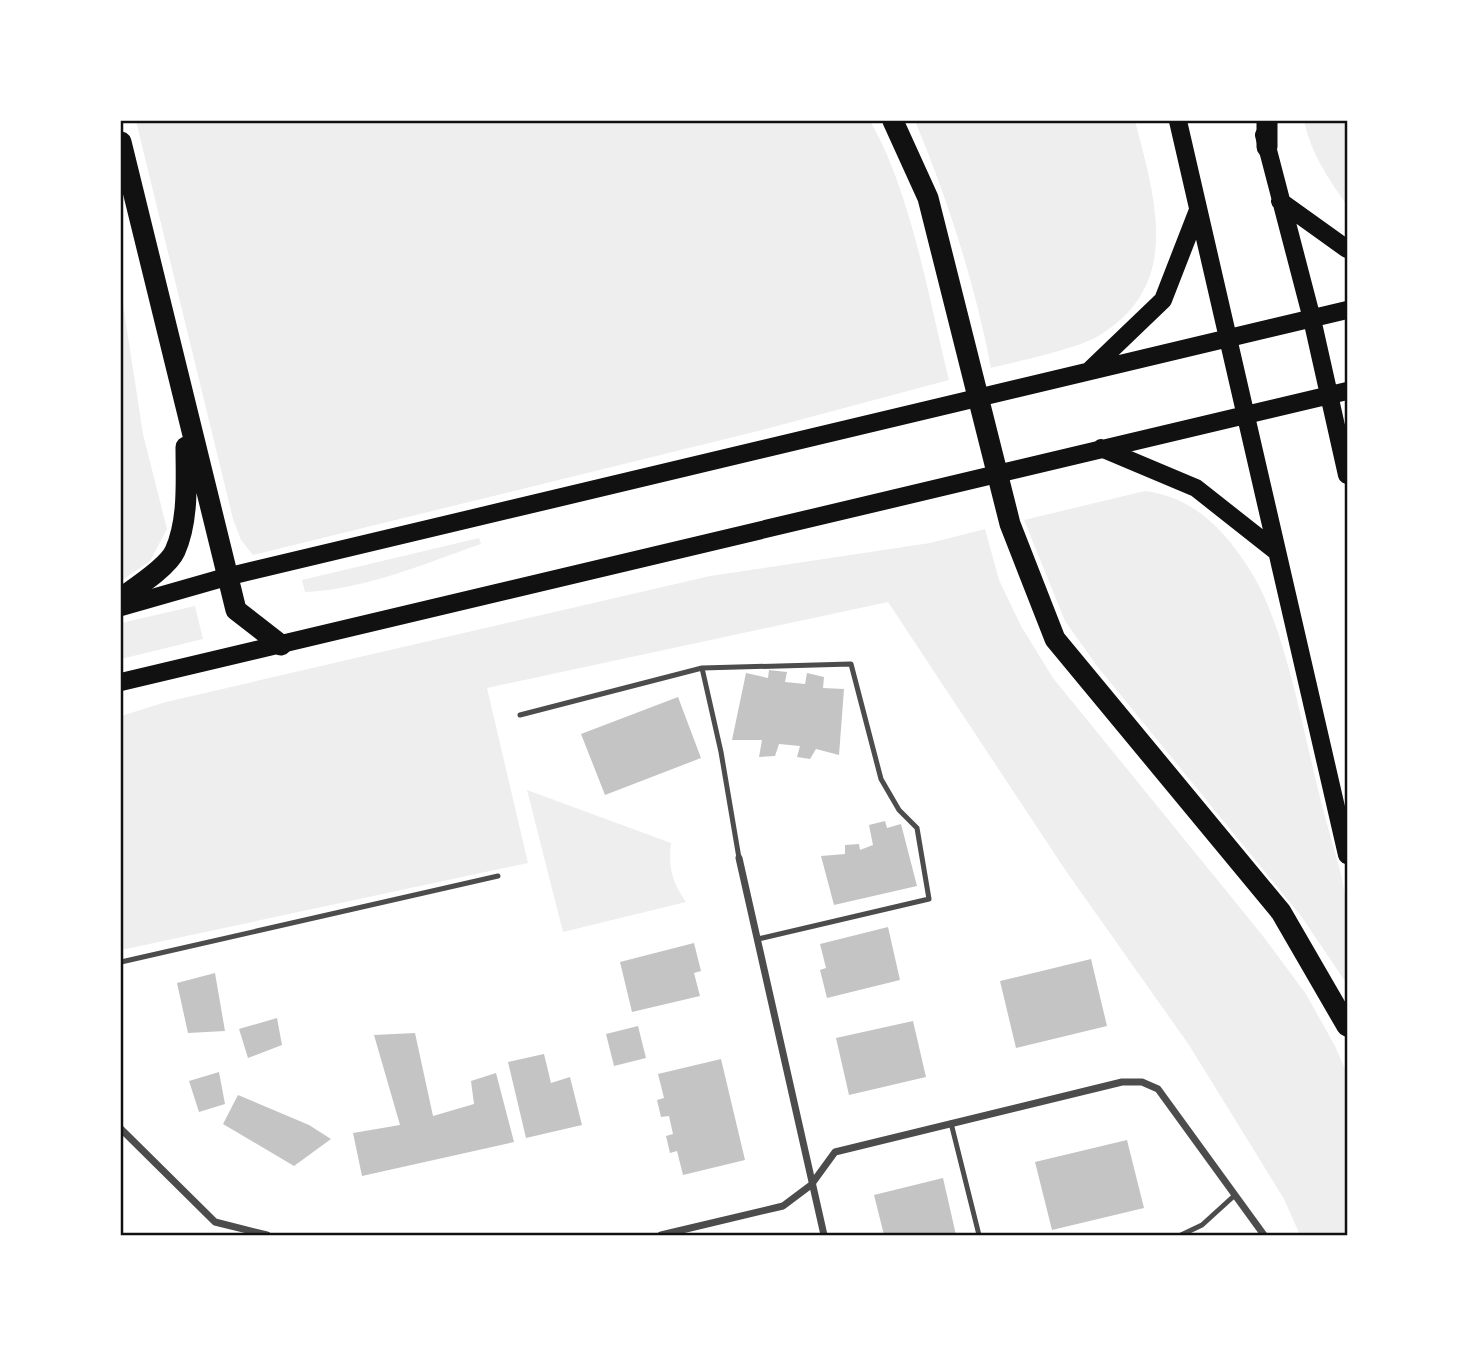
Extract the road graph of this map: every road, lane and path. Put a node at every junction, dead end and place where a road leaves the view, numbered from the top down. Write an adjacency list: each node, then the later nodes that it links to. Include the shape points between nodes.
1 (893, 121): 33 (highway, via 928,198 1010,524 1055,639 1281,912)
2 (1178, 121): 8 (main road)
3 (1260, 121): 6 (main road)
4 (1268, 121): 6 (highway)
5 (121, 142): 17 (highway)
6 (1267, 147): 7 (main road)
7 (1280, 201): 9 (main road); 11 (main road)
8 (1198, 210): 12 (main road); 13 (main road, via 1163,300)
9 (1347, 249)
10 (1347, 310): 11 (main road)
11 (1312, 319): 12 (main road); 15 (main road)
12 (1228, 338): 13 (main road); 16 (main road)
13 (1089, 372): 21 (main road)
14 (1347, 391): 15 (main road)
15 (1329, 396): 16 (main road); 19 (main road)
16 (1245, 413): 18 (main road); 20 (main road)
17 (186, 414): 21 (highway); 22 (highway, via 186,497 175,553)
18 (1101, 448): 20 (main road, via 1196,488); 24 (main road)
19 (1347, 475)
20 (1277, 552): 28 (main road)
21 (226, 578): 23 (main road); 24 (highway, via 236,610)
22 (121, 598)
23 (121, 607)
24 (281, 645): 26 (main road)
25 (702, 668): 27 (lane); 29 (lane); 31 (lane, via 851,664 881,779 899,810 917,828 929,900)
26 (121, 682)
27 (520, 715)
28 (1347, 855)
29 (738, 858): 31 (street)
30 (498, 876): 32 (lane)
31 (758, 939): 36 (street)
32 (121, 962)
33 (1347, 1026)
34 (951, 1122): 36 (street, via 835,1152); 37 (street, via 1142,1082 1158,1088); 41 (lane)
35 (121, 1129): 38 (street, via 215,1222)
36 (811, 1185): 39 (street, via 783,1206); 40 (street)
37 (1235, 1195): 42 (lane, via 1202,1225); 43 (street)
38 (267, 1235)
39 (661, 1235)
40 (824, 1235)
41 (979, 1235)
42 (1181, 1235)
43 (1264, 1235)

